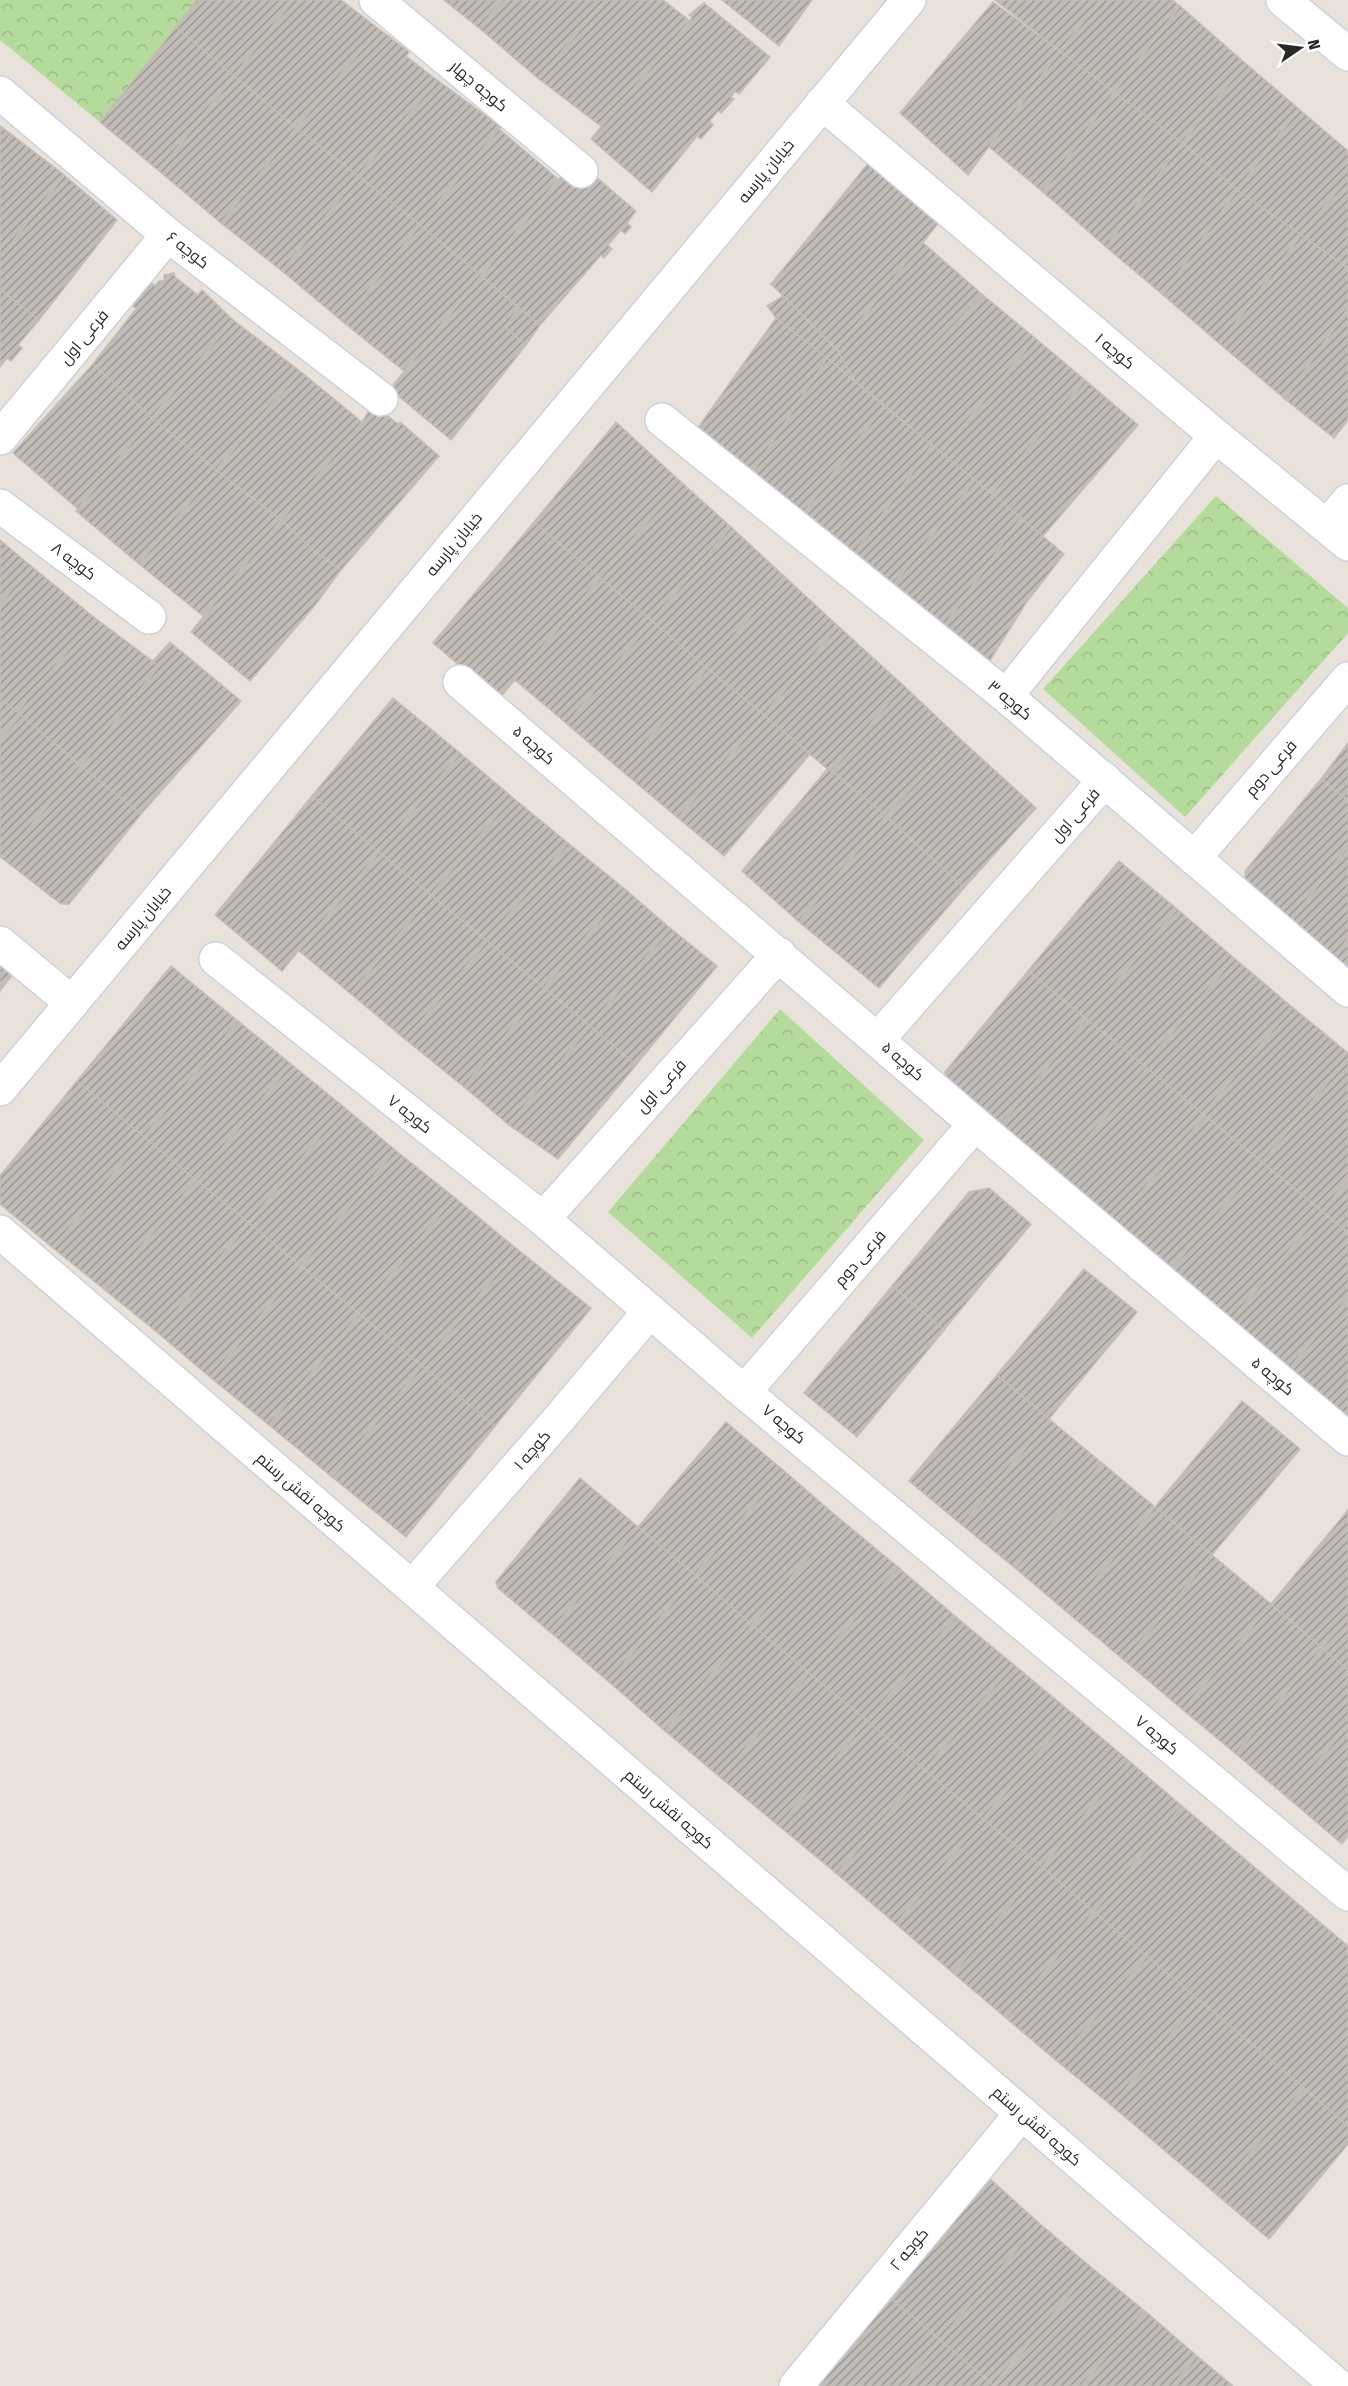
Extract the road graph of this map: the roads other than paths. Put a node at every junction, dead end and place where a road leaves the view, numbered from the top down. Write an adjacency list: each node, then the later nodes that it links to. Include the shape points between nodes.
1 (376, 0): 7 (street, کوچه چهار)
2 (909, 0): 6 (street, خیابان پارسه)
3 (1283, 0): 4 (street)
4 (1348, 54)
5 (0, 93): 8 (street, کوچه ۶)
6 (822, 103): 11 (street, کوچه ۱); 26 (street, خیابان پارسه)
7 (581, 171)
8 (168, 235): 9 (street, کوچه ۶); 12 (street, فرعی اول)
9 (381, 399)
10 (662, 420): 19 (street, کوچه ۳)
11 (1216, 436): 15 (street, کوچه ۱); 19 (street)
12 (0, 438)
13 (1348, 501): 15 (street)
14 (0, 506): 16 (street, کوچه ۸)
15 (1338, 535)
16 (149, 617)
17 (1348, 679): 21 (street, فرعی دوم)
18 (460, 682): 23 (street, کوچه ۵)
19 (1006, 696): 20 (street, کوچه ۳)
20 (1105, 780): 21 (street, کوچه ۳); 27 (street, فرعی اول)
21 (1194, 858): 25 (street, کوچه ۳)
22 (0, 943): 26 (street)
23 (779, 954): 27 (street, کوچه ۵); 30 (street, فرعی اول)
24 (216, 959): 30 (street, کوچه ۷)
25 (1348, 990)
26 (72, 1004): 28 (street, خیابان پارسه)
27 (878, 1039): 29 (street, کوچه ۵)
28 (0, 1089)
29 (975, 1124): 33 (street, فرعی دوم); 34 (street, کوچه ۵)
30 (543, 1219): 32 (street, کوچه ۷)
31 (0, 1232): 35 (street, کوچه نقش رستم)
32 (650, 1311): 33 (street, کوچه ۷); 35 (street, کوچه ۱)
33 (744, 1392): 36 (street, کوچه ۷)
34 (1348, 1438)
35 (412, 1587): 37 (street, کوچه نقش رستم)
36 (1348, 1894)
37 (1022, 2113): 38 (street, کوچه ۲); 39 (street, کوچه نقش رستم)
38 (796, 2386)
39 (1338, 2386)

